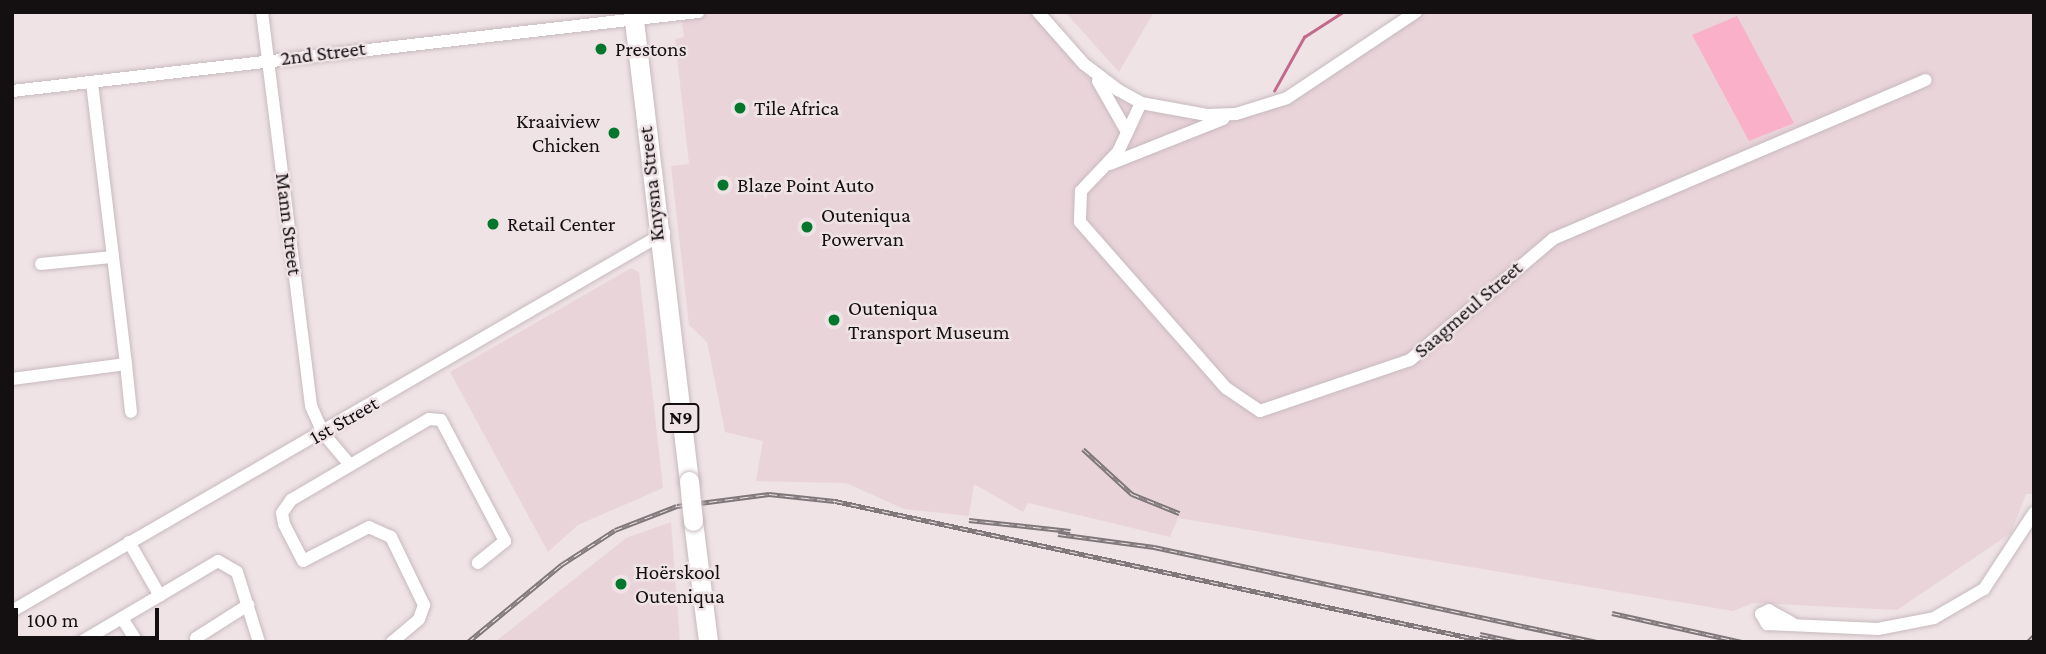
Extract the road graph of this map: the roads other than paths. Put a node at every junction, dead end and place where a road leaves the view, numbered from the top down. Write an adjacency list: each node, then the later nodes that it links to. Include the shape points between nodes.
1 (262, 12): 6 (street, Mann Street)
2 (698, 12): 5 (street, 2nd Street)
3 (1038, 12): 7 (street)
4 (1416, 12): 12 (street, via 1287,98)
5 (639, 16): 6 (street, 2nd Street); 15 (highway, Knysna Street / N9)
6 (267, 60): 9 (street, 2nd Street); 21 (street, Mann Street, via 311,406)
7 (1084, 64): 11 (street); 13 (street, via 1116,104)
8 (1925, 80): 14 (street, Saagmeul Street, via 1553,239 1410,360 1260,411 1238,401 1139,284 1086,232 1078,198)
9 (92, 82): 10 (street, 2nd Street); 16 (street)
10 (12, 91)
11 (1141, 103): 12 (street, via 1186,114); 13 (street, Saagmeul Street)
12 (1236, 114): 14 (street)
13 (1127, 132): 14 (street, Saagmeul Street)
14 (1106, 166)
15 (662, 233): 21 (street, 1st Street); 36 (highway, Knysna Street / N9, bridge)
16 (113, 257): 17 (street); 18 (street)
17 (41, 264)
18 (126, 364): 19 (street); 20 (street)
19 (12, 379)
20 (131, 412)
21 (323, 433): 22 (street, Mann Street); 24 (street, 1st Street)
22 (350, 465): 25 (street, via 429,419 446,424 505,541); 35 (street, via 291,500 282,513 284,524 303,561 369,527 386,531 424,605 419,618)
23 (2034, 513): 30 (street, via 1984,589 1934,618 1892,629)
24 (130, 542): 26 (street); 28 (street, 1st Street)
25 (478, 563)
26 (160, 596): 27 (street, via 223,561 237,572); 29 (street)
27 (248, 605): 31 (street); 34 (street)
28 (14, 608)
29 (122, 618): 32 (street); 33 (street)
30 (1792, 623)
31 (196, 638)
32 (81, 642)
33 (137, 642)
34 (259, 642)
35 (392, 642)
36 (708, 642)

